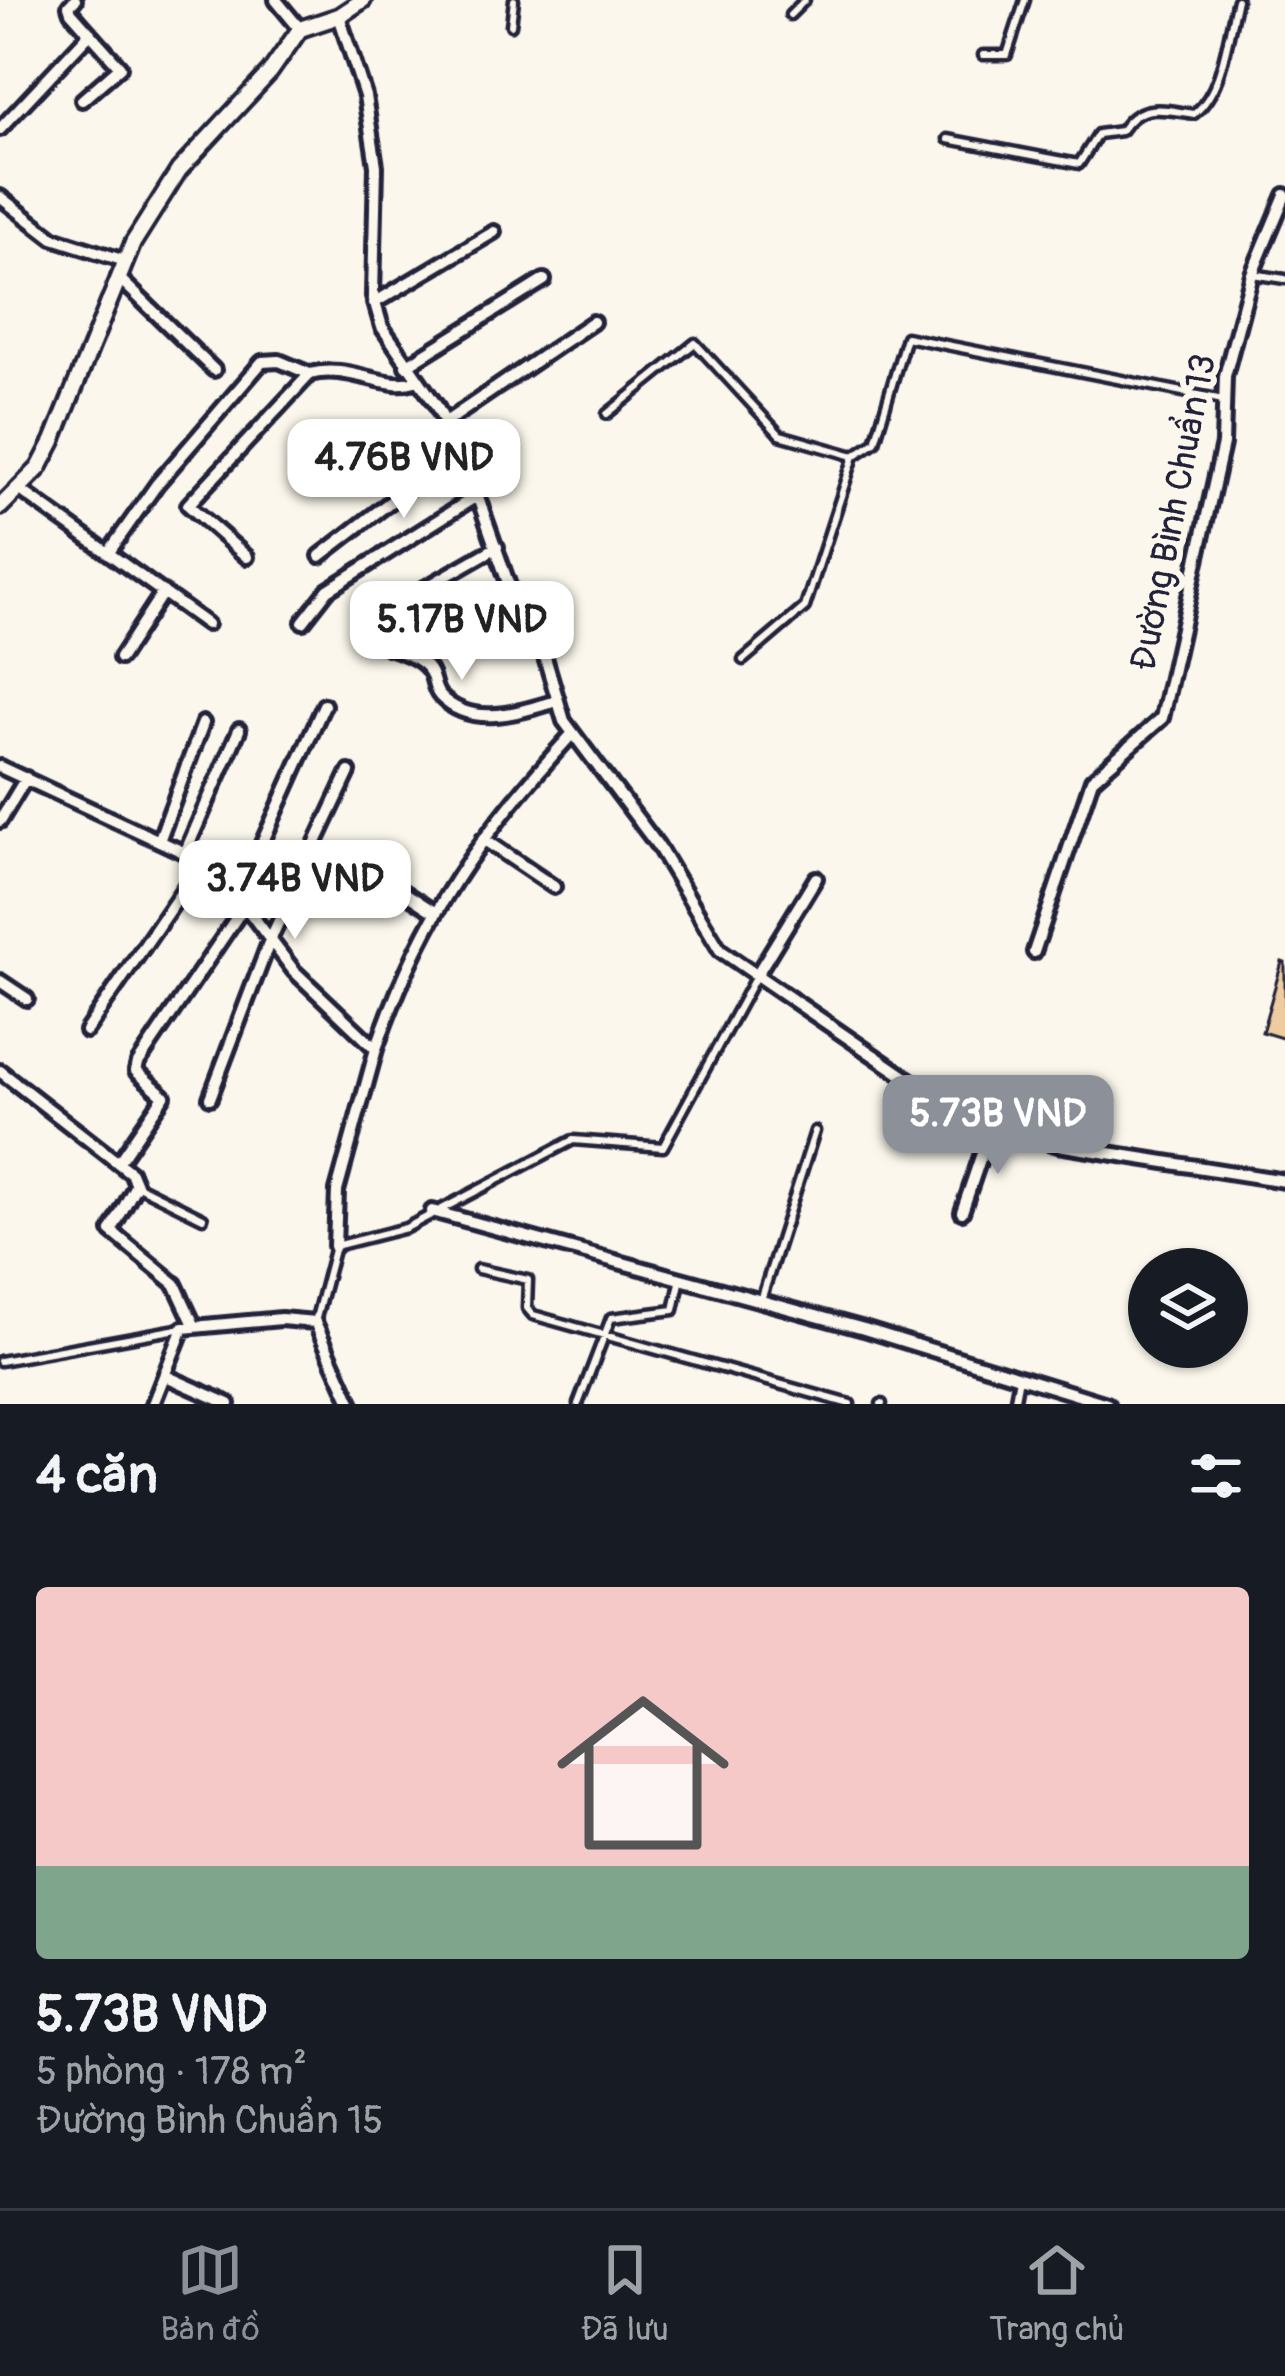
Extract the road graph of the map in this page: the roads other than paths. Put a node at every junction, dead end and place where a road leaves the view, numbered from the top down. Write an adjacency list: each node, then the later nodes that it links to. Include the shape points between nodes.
1 (75, 0): 12 (street, via 71,12)
2 (277, 0): 11 (street)
3 (363, 0): 9 (street)
4 (514, 0): 10 (lane)
5 (805, 0): 8 (lane)
6 (1025, 0): 13 (lane, via 1007,56)
7 (1237, 0): 16 (lane, via 1208,103 1194,114 1146,108 1121,130 1098,134 1079,164)
8 (790, 15)
9 (339, 16): 11 (street); 25 (street, via 365,96 376,166)
10 (511, 25)
11 (300, 29): 20 (street, via 179,170)
12 (91, 33): 14 (street, via 120,67); 15 (street)
13 (983, 55)
14 (82, 100)
15 (0, 129)
16 (948, 139)
17 (1285, 195): 21 (street, Đường Bình Chuẩn 13)
18 (0, 197): 20 (street, via 53,238)
19 (494, 232): 25 (street)
20 (125, 261): 22 (street)
21 (1252, 274): 23 (lane); 31 (street, Đường Bình Chuẩn 13)
22 (118, 278): 28 (street); 36 (street, via 53,441)
23 (1285, 278)
24 (544, 280): 27 (street)
25 (374, 303): 27 (street)
26 (593, 322): 33 (street)
27 (406, 366): 30 (street)
28 (214, 370)
29 (310, 374): 30 (street, via 339,369); 40 (street, via 262,362); 42 (street, via 188,505)
30 (415, 381): 33 (street)
31 (1223, 400): 35 (lane, via 905,337 875,442); 69 (street, Đường Bình Chuẩn 13, via 1223,444 1162,718 1092,780)
32 (607, 414): 35 (lane, via 695,343 780,435)
33 (446, 422): 34 (street)
34 (458, 449): 37 (street); 41 (street)
35 (854, 456): 49 (lane, via 805,607)
36 (19, 489): 38 (street); 40 (street)
37 (478, 495): 39 (street); 45 (street, via 328,590)
38 (0, 507)
39 (497, 547): 44 (street); 50 (street)
40 (109, 552): 43 (street)
41 (320, 556)
42 (247, 557)
43 (163, 592): 46 (street); 48 (street)
44 (383, 612)
45 (303, 622)
46 (207, 624)
47 (388, 647): 50 (street, via 429,670 443,699 464,710 507,715)
48 (120, 658)
49 (743, 660)
50 (557, 701): 54 (street)
51 (324, 705): 66 (street)
52 (203, 723): 60 (street)
53 (239, 730): 61 (street)
54 (573, 734): 59 (street); 70 (street, via 658,846 720,950)
55 (0, 766): 57 (street)
56 (349, 772): 68 (street)
57 (26, 778): 58 (street); 60 (street)
58 (0, 821)
59 (483, 839): 65 (street); 67 (street)
60 (160, 841): 61 (street)
61 (185, 854): 63 (street)
62 (347, 855): 67 (street)
63 (200, 865): 66 (street); 73 (street)
64 (816, 878): 70 (street)
65 (554, 887)
66 (241, 901): 68 (street); 79 (street, via 138,1063 136,1071 164,1096)
67 (434, 912): 74 (street)
68 (271, 940): 74 (street); 76 (street)
69 (1034, 952)
70 (756, 976): 77 (street, via 945,1107); 82 (lane, via 663,1147 572,1139)
71 (0, 981): 72 (street)
72 (27, 999)
73 (86, 1031)
74 (376, 1049): 85 (street, via 338,1191)
75 (0, 1071): 79 (street)
76 (210, 1098)
77 (991, 1127): 80 (street, via 1187,1170); 83 (street)
78 (815, 1131): 88 (lane)
79 (118, 1163): 81 (street)
80 (1285, 1181)
81 (136, 1185): 84 (lane); 90 (street, via 111,1231 175,1284)
82 (432, 1211): 85 (lane, via 406,1228); 87 (street)
83 (962, 1212)
84 (202, 1218)
85 (335, 1246): 89 (lane)
86 (478, 1268): 91 (lane, via 528,1280 533,1315)
87 (682, 1277): 88 (street); 91 (lane, via 674,1310 611,1318)
88 (761, 1300): 94 (street)
89 (315, 1322): 90 (street); 97 (street)
90 (189, 1327): 92 (lane); 93 (street)
91 (601, 1334): 98 (lane); 99 (lane)
92 (0, 1361)
93 (166, 1376): 95 (street); 96 (street)
94 (1019, 1378): 100 (lane); 101 (street)
95 (154, 1404)
96 (230, 1404)
97 (352, 1404)
98 (578, 1404)
99 (850, 1404)
100 (1014, 1404)
101 (1107, 1404)

